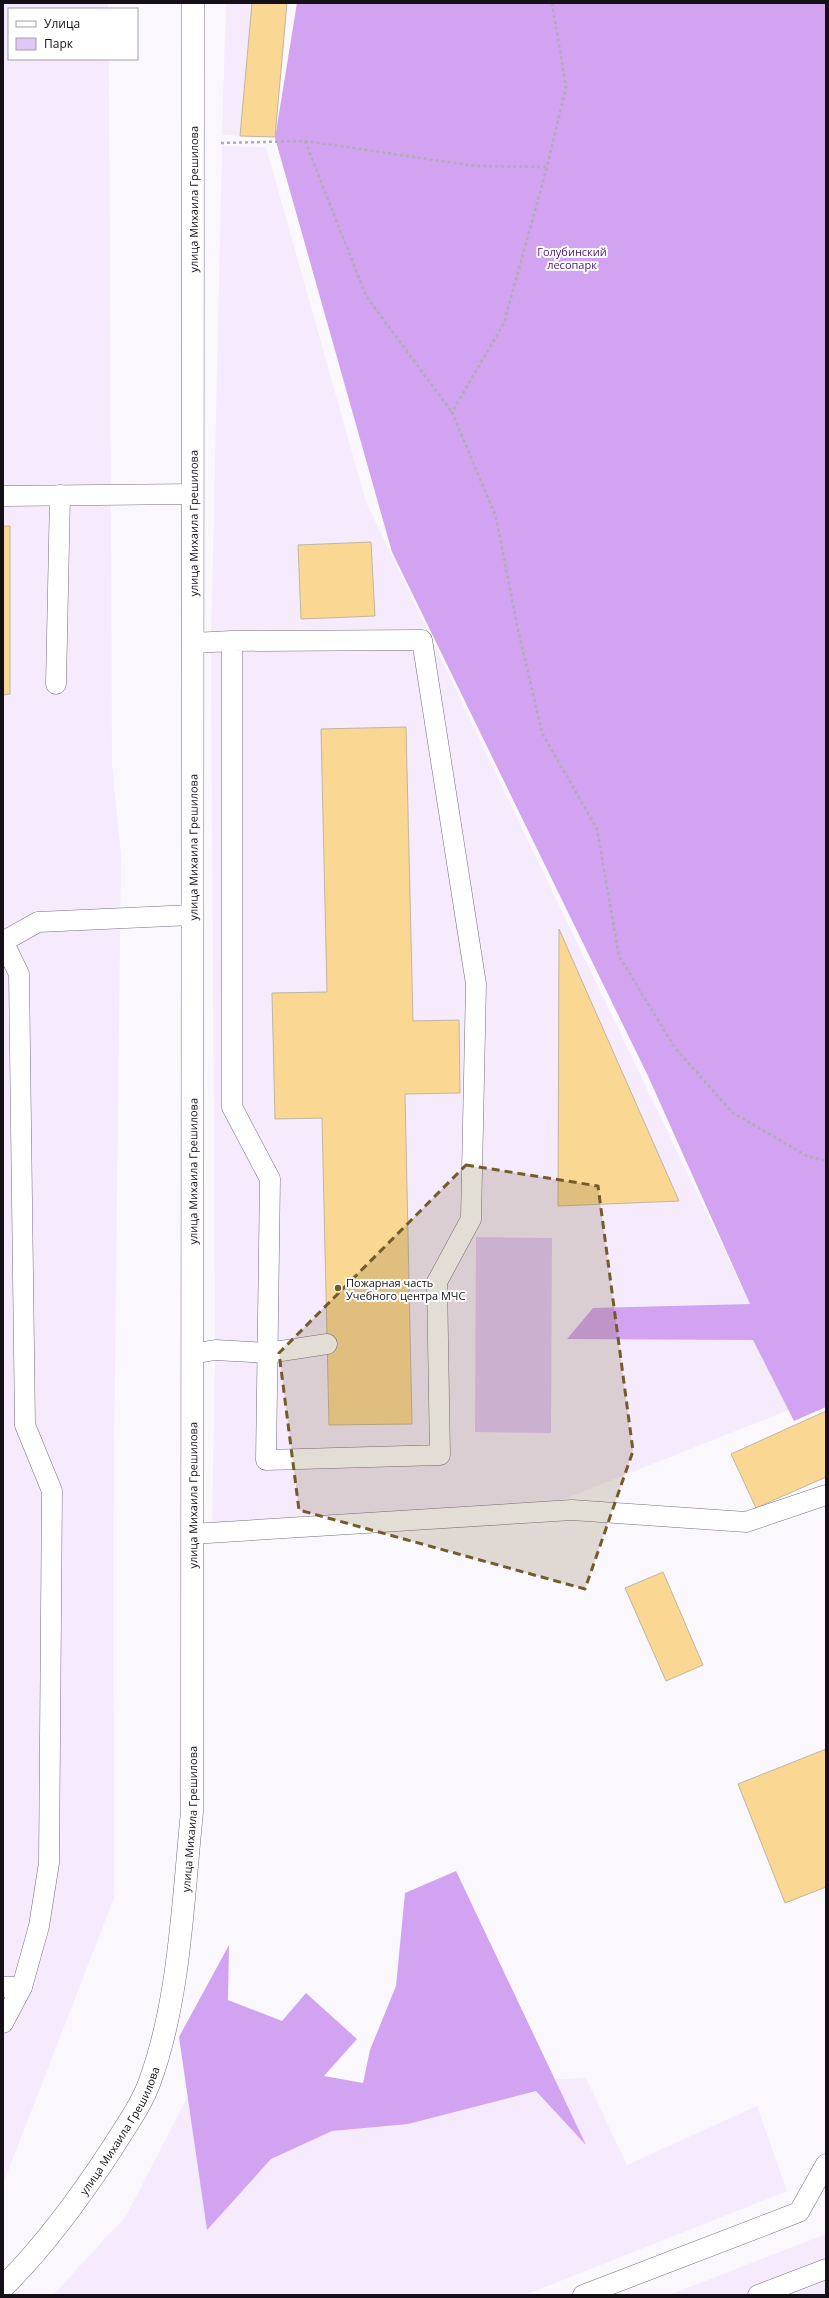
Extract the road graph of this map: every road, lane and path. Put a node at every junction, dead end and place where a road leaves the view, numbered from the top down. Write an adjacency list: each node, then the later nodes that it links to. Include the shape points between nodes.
1 (193, 3): 3 (street, улица Михаила Грешилова)
2 (552, 3): 5 (path, via 566,87)
3 (193, 138): 4 (path, via 222,143); 7 (street, улица Михаила Грешилова)
4 (305, 141): 5 (path, via 476,166); 6 (path, via 366,296)
5 (547, 167): 6 (path, via 504,323)
6 (452, 412): 15 (path, via 496,517 516,625 542,733 597,829 619,956 675,1048 733,1113 807,1156)
7 (193, 494): 8 (lane); 11 (street, улица Михаила Грешилова)
8 (60, 495): 9 (lane); 12 (lane)
9 (3, 496)
10 (232, 641): 11 (lane); 17 (lane, via 232,1107 270,1179); 17 (lane, via 422,640 476,984 471,1219 437,1282 440,1455 266,1460)
11 (192, 643): 13 (street, улица Михаила Грешилова)
12 (56, 684)
13 (192, 914): 14 (lane, via 38,922); 18 (street, улица Михаила Грешилова)
14 (4, 941): 21 (lane, via 19,974 25,1425 52,1491 49,1863 40,1926)
15 (826, 1161)
16 (327, 1344): 17 (lane)
17 (268, 1353): 18 (lane, via 215,1350)
18 (192, 1354): 20 (street, улица Михаила Грешилова)
19 (826, 1495): 20 (lane, via 746,1522 572,1510)
20 (192, 1534): 25 (street, улица Михаила Грешилова, via 192,1812 178,1953 165,2033 150,2082 127,2126 93,2178 52,2231)
21 (12, 1987): 22 (lane)
22 (3, 2022)
23 (826, 2164): 26 (lane, via 799,2212)
24 (826, 2269): 27 (lane)
25 (3, 2287)
26 (583, 2295)
27 (758, 2295)

